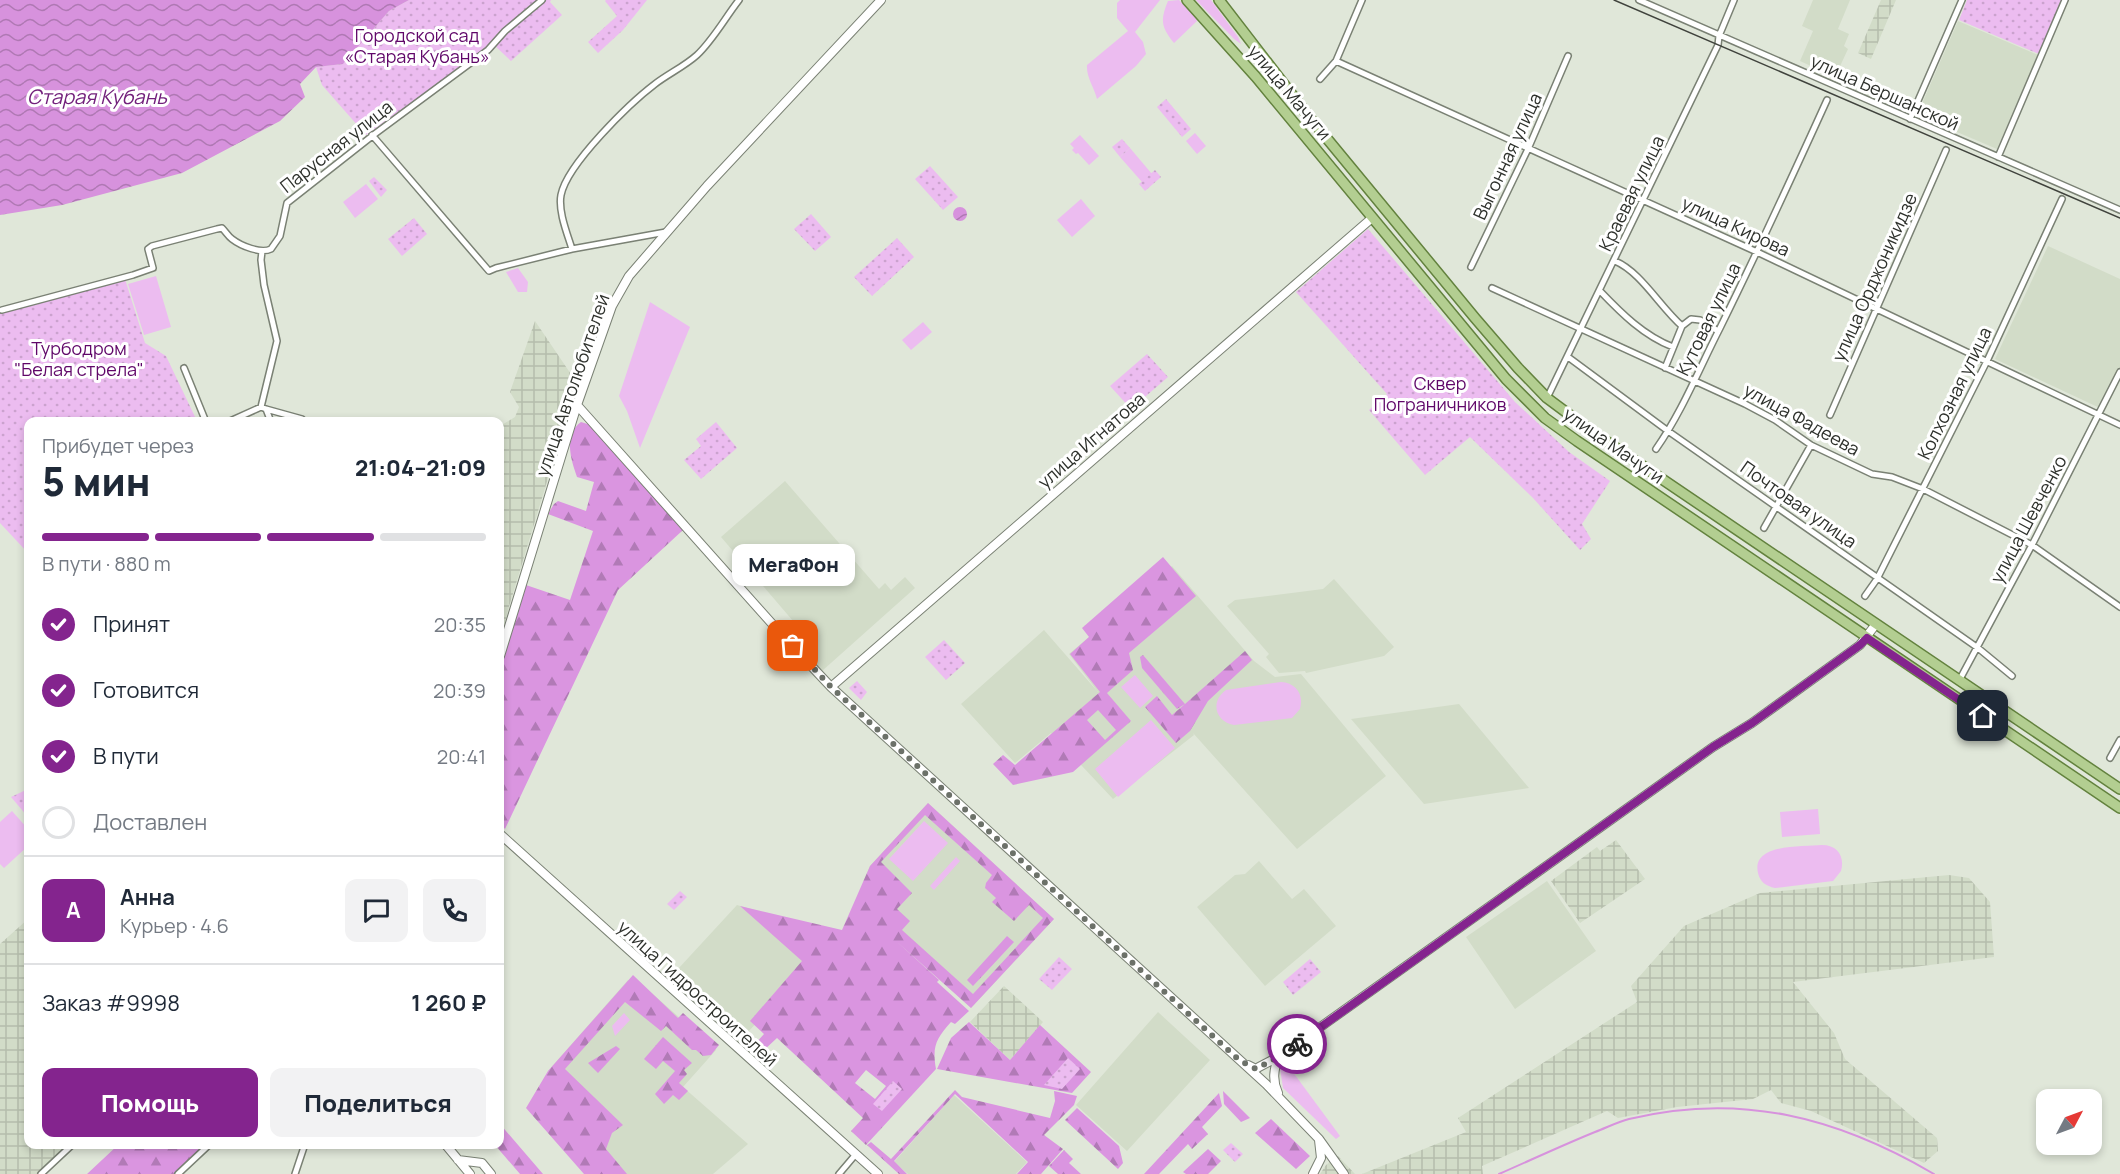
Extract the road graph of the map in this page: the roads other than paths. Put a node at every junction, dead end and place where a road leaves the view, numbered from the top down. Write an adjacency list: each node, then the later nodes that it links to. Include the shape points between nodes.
1 (542, 0): 17 (street, Парусная улица, via 488,50)
2 (739, 0): 26 (street, via 696,56 633,103 570,176 561,204)
3 (881, 0): 25 (street, улица Автолюбителей)
4 (1187, 0): 24 (main road, улица Мачуги, via 1242,60)
5 (1219, 0): 45 (main road, улица Мачуги, via 1310,118)
6 (1362, 0): 13 (street)
7 (1639, 0): 11 (street, улица Бершанской)
8 (1734, 0): 11 (street, Краевая улица)
9 (1962, 0): 16 (street)
10 (2065, 0): 20 (street)
11 (1719, 36): 16 (street, улица Бершанской); 21 (street, Краевая улица)
12 (1568, 56): 18 (street, Выгонная улица)
13 (1336, 60): 14 (street); 18 (street, улица Кирова)
14 (1320, 79)
15 (1827, 100): 28 (street, Кутовая улица)
16 (1910, 119): 20 (street, улица Бершанской)
17 (372, 135): 26 (street, via 489,271); 27 (street, Парусная улица, via 287,203 280,236 271,249)
18 (1528, 149): 21 (street, улица Кирова); 30 (street, Выгонная улица)
19 (1946, 150): 33 (street, улица Орджоникидзе)
20 (1998, 157): 23 (street, улица Бершанской)
21 (1644, 200): 28 (street, улица Кирова); 29 (street, Краевая улица)
22 (2062, 200): 40 (street, Колхозная улица)
23 (2120, 210)
24 (1372, 218): 67 (main road, улица Мачуги, via 1506,379 1545,418); 72 (street, улица Игнатова)
25 (666, 232): 26 (street); 46 (street, улица Автолюбителей, via 629,276 612,306)
26 (572, 249)
27 (262, 251): 34 (street, via 234,241 222,228 217,229 152,246 148,253 153,268); 47 (street, via 264,285 277,341)
28 (1757, 252): 33 (street, улица Кирова); 37 (street, Кутовая улица)
29 (1615, 261): 32 (street, Краевая улица); 35 (street, via 1632,271)
30 (1471, 267)
31 (1492, 288): 36 (street, улица Фадеева)
32 (1600, 291): 36 (street, Краевая улица); 38 (street, via 1657,341)
33 (1877, 308): 40 (street, улица Кирова); 49 (street, улица Орджоникидзе)
34 (2, 310)
35 (1683, 326): 37 (street, via 1700,320); 38 (street)
36 (1582, 329): 39 (street, Краевая улица); 42 (street, улица Фадеева)
37 (1718, 331): 44 (street, Кутовая улица)
38 (1673, 347): 42 (street)
39 (1568, 357): 45 (street, Краевая улица); 56 (street, Почтовая улица)
40 (1988, 361): 50 (street, улица Кирова); 59 (street, Колхозная улица)
41 (184, 368): 51 (street)
42 (1665, 368): 44 (street, улица Фадеева)
43 (2120, 372): 50 (street, улица Шевченко)
44 (1695, 380): 56 (street, Кутовая улица); 57 (street, улица Фадеева, via 1775,420)
45 (1547, 398): 66 (main road, улица Мачуги)
46 (577, 405): 68 (street, улица Автолюбителей); 72 (street)
47 (263, 408): 48 (street); 52 (street); 53 (street)
48 (285, 415): 54 (street)
49 (1830, 415)
50 (2099, 415): 55 (street, улица Кирова); 62 (street, улица Шевченко)
51 (205, 417)
52 (244, 417)
53 (268, 417)
54 (294, 417)
55 (2120, 425)
56 (1668, 431): 58 (street, Кутовая улица); 60 (street, Почтовая улица)
57 (1811, 445): 59 (street, улица Фадеева, via 1872,474); 60 (street)
58 (1656, 449)
59 (1923, 489): 62 (street, улица Фадеева); 63 (street, Колхозная улица)
60 (1778, 506): 61 (street); 63 (street, Почтовая улица)
61 (1764, 528)
62 (2032, 545): 65 (street, улица Фадеева); 69 (street, улица Шевченко)
63 (1877, 579): 64 (street, Колхозная улица); 69 (street, Почтовая улица)
64 (1865, 596)
65 (2120, 607)
66 (1876, 624): 67 (street); 71 (main road, улица Мачуги)
67 (1867, 638): 74 (main road, улица Мачуги); 80 (street)
68 (504, 643)
69 (1978, 648): 70 (street, Почтовая улица); 71 (street, улица Шевченко)
70 (2012, 676)
71 (1960, 679): 73 (main road, улица Мачуги)
72 (831, 687): 81 (street)
73 (2025, 724): 74 (main road, via 2015,727); 77 (main road, улица Мачуги)
74 (2017, 739): 78 (main road, улица Мачуги)
75 (2120, 740): 76 (street)
76 (2110, 758)
77 (2120, 789)
78 (2120, 808)
79 (504, 838): 88 (street, улица Гидростроителей)
80 (1278, 1057): 81 (street, via 1256,1069); 82 (street, via 1274,1083)
81 (1239, 1060): 82 (street)
82 (1284, 1102): 83 (street)
83 (1319, 1139): 97 (street, via 1321,1158); 98 (street)
84 (68, 1149): 90 (street)
85 (205, 1149): 91 (street)
86 (303, 1149): 92 (street)
87 (449, 1149): 89 (street)
88 (856, 1154): 95 (street); 96 (street, улица Гидростроителей)
89 (458, 1160): 93 (street); 94 (street, via 482,1163)
90 (41, 1174)
91 (178, 1174)
92 (295, 1174)
93 (470, 1174)
94 (491, 1174)
95 (839, 1174)
96 (878, 1174)
97 (1312, 1174)
98 (1344, 1174)

